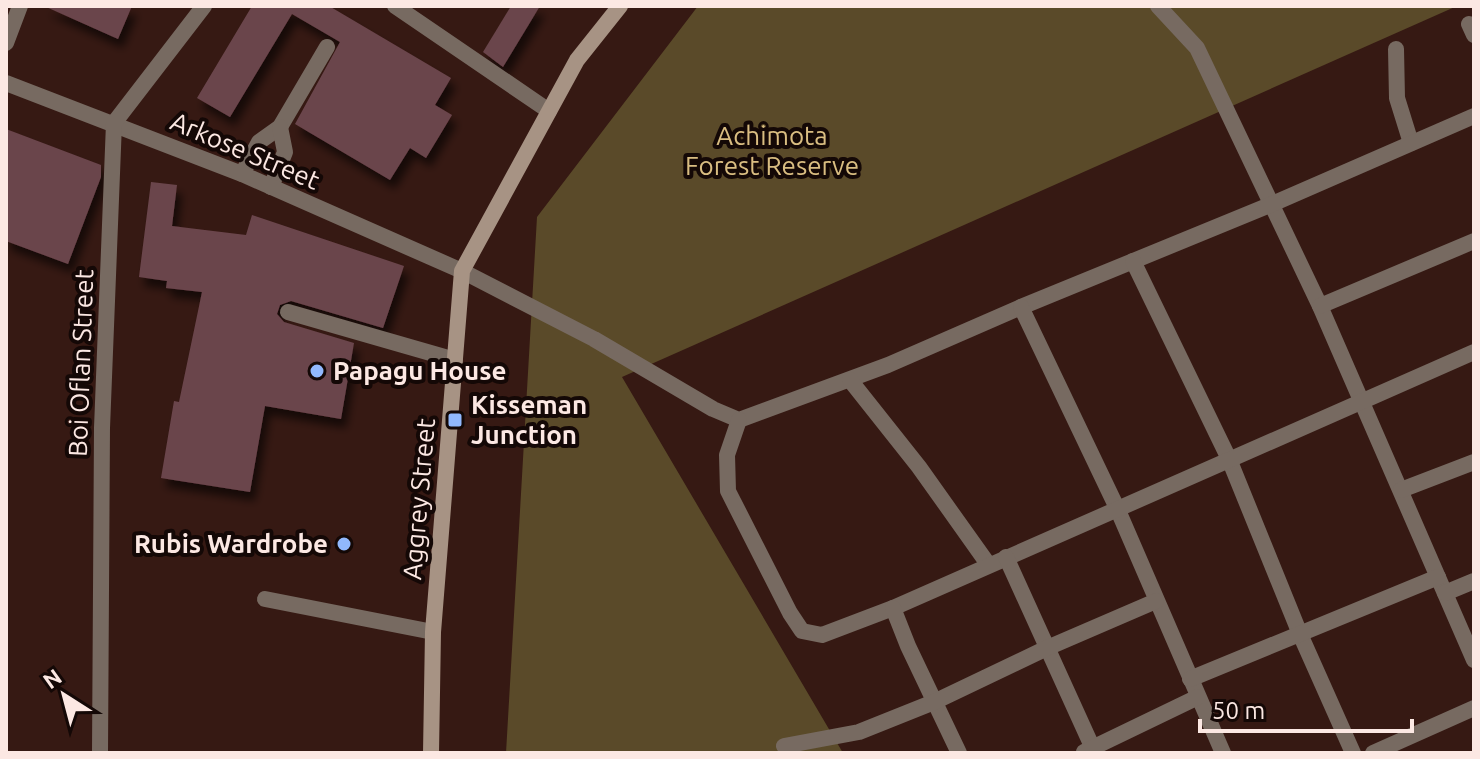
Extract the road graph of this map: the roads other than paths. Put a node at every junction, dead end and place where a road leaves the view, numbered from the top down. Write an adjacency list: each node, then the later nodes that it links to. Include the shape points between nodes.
1 (20, 6): 6 (street)
2 (204, 6): 12 (street)
3 (395, 6): 10 (street)
4 (620, 6): 10 (main road, Aggrey Street, via 577,60)
5 (1158, 6): 17 (street, via 1197,48)
6 (6, 43)
7 (327, 47): 13 (street)
8 (1396, 49): 14 (street, via 1397,98)
9 (6, 83): 12 (street, Arkose Street)
10 (549, 111): 20 (main road, Aggrey Street)
11 (1474, 116): 14 (street)
12 (114, 123): 15 (street, Arkose Street); 51 (street, Boi Oflan Street, via 102,428)
13 (280, 127): 15 (street, via 259,142); 16 (street, via 285,152)
14 (1411, 143): 17 (street)
15 (242, 174): 16 (street, Arkose Street)
16 (271, 187): 20 (street, Arkose Street)
17 (1270, 205): 19 (street); 21 (street)
18 (1474, 241): 21 (street)
19 (1133, 261): 22 (street); 29 (street)
20 (462, 271): 25 (main road, Aggrey Street); 28 (street, Arkose Street)
21 (1320, 306): 27 (street)
22 (1021, 307): 26 (street); 32 (street)
23 (288, 312): 25 (street)
24 (1474, 352): 27 (street)
25 (455, 360): 41 (main road, Aggrey Street)
26 (850, 380): 28 (street); 34 (street)
27 (1363, 403): 29 (street); 31 (street)
28 (739, 420): 40 (street, via 727,455 728,491 802,631 822,635)
29 (1229, 459): 32 (street); 42 (street)
30 (1474, 462): 31 (street)
31 (1401, 490): 35 (street)
32 (1117, 508): 33 (street); 39 (street)
33 (1006, 557): 34 (street); 43 (street)
34 (988, 564): 40 (street)
35 (1438, 577): 37 (street); 42 (street)
36 (1474, 581): 37 (street)
37 (1445, 593): 44 (street)
38 (265, 599): 41 (street)
39 (1156, 601): 43 (street); 45 (street)
40 (893, 608): 47 (street)
41 (433, 632): 52 (main road, Aggrey Street)
42 (1300, 634): 45 (street); 55 (street)
43 (1047, 648): 47 (street); 50 (street)
44 (1474, 660)
45 (1190, 679): 46 (street)
46 (1198, 697): 50 (street); 54 (street)
47 (934, 702): 49 (street, via 859,732); 53 (street)
48 (1474, 708): 56 (street)
49 (784, 746)
50 (1090, 751)
51 (100, 753)
52 (431, 753)
53 (959, 753)
54 (1223, 753)
55 (1353, 753)
56 (1373, 753)

